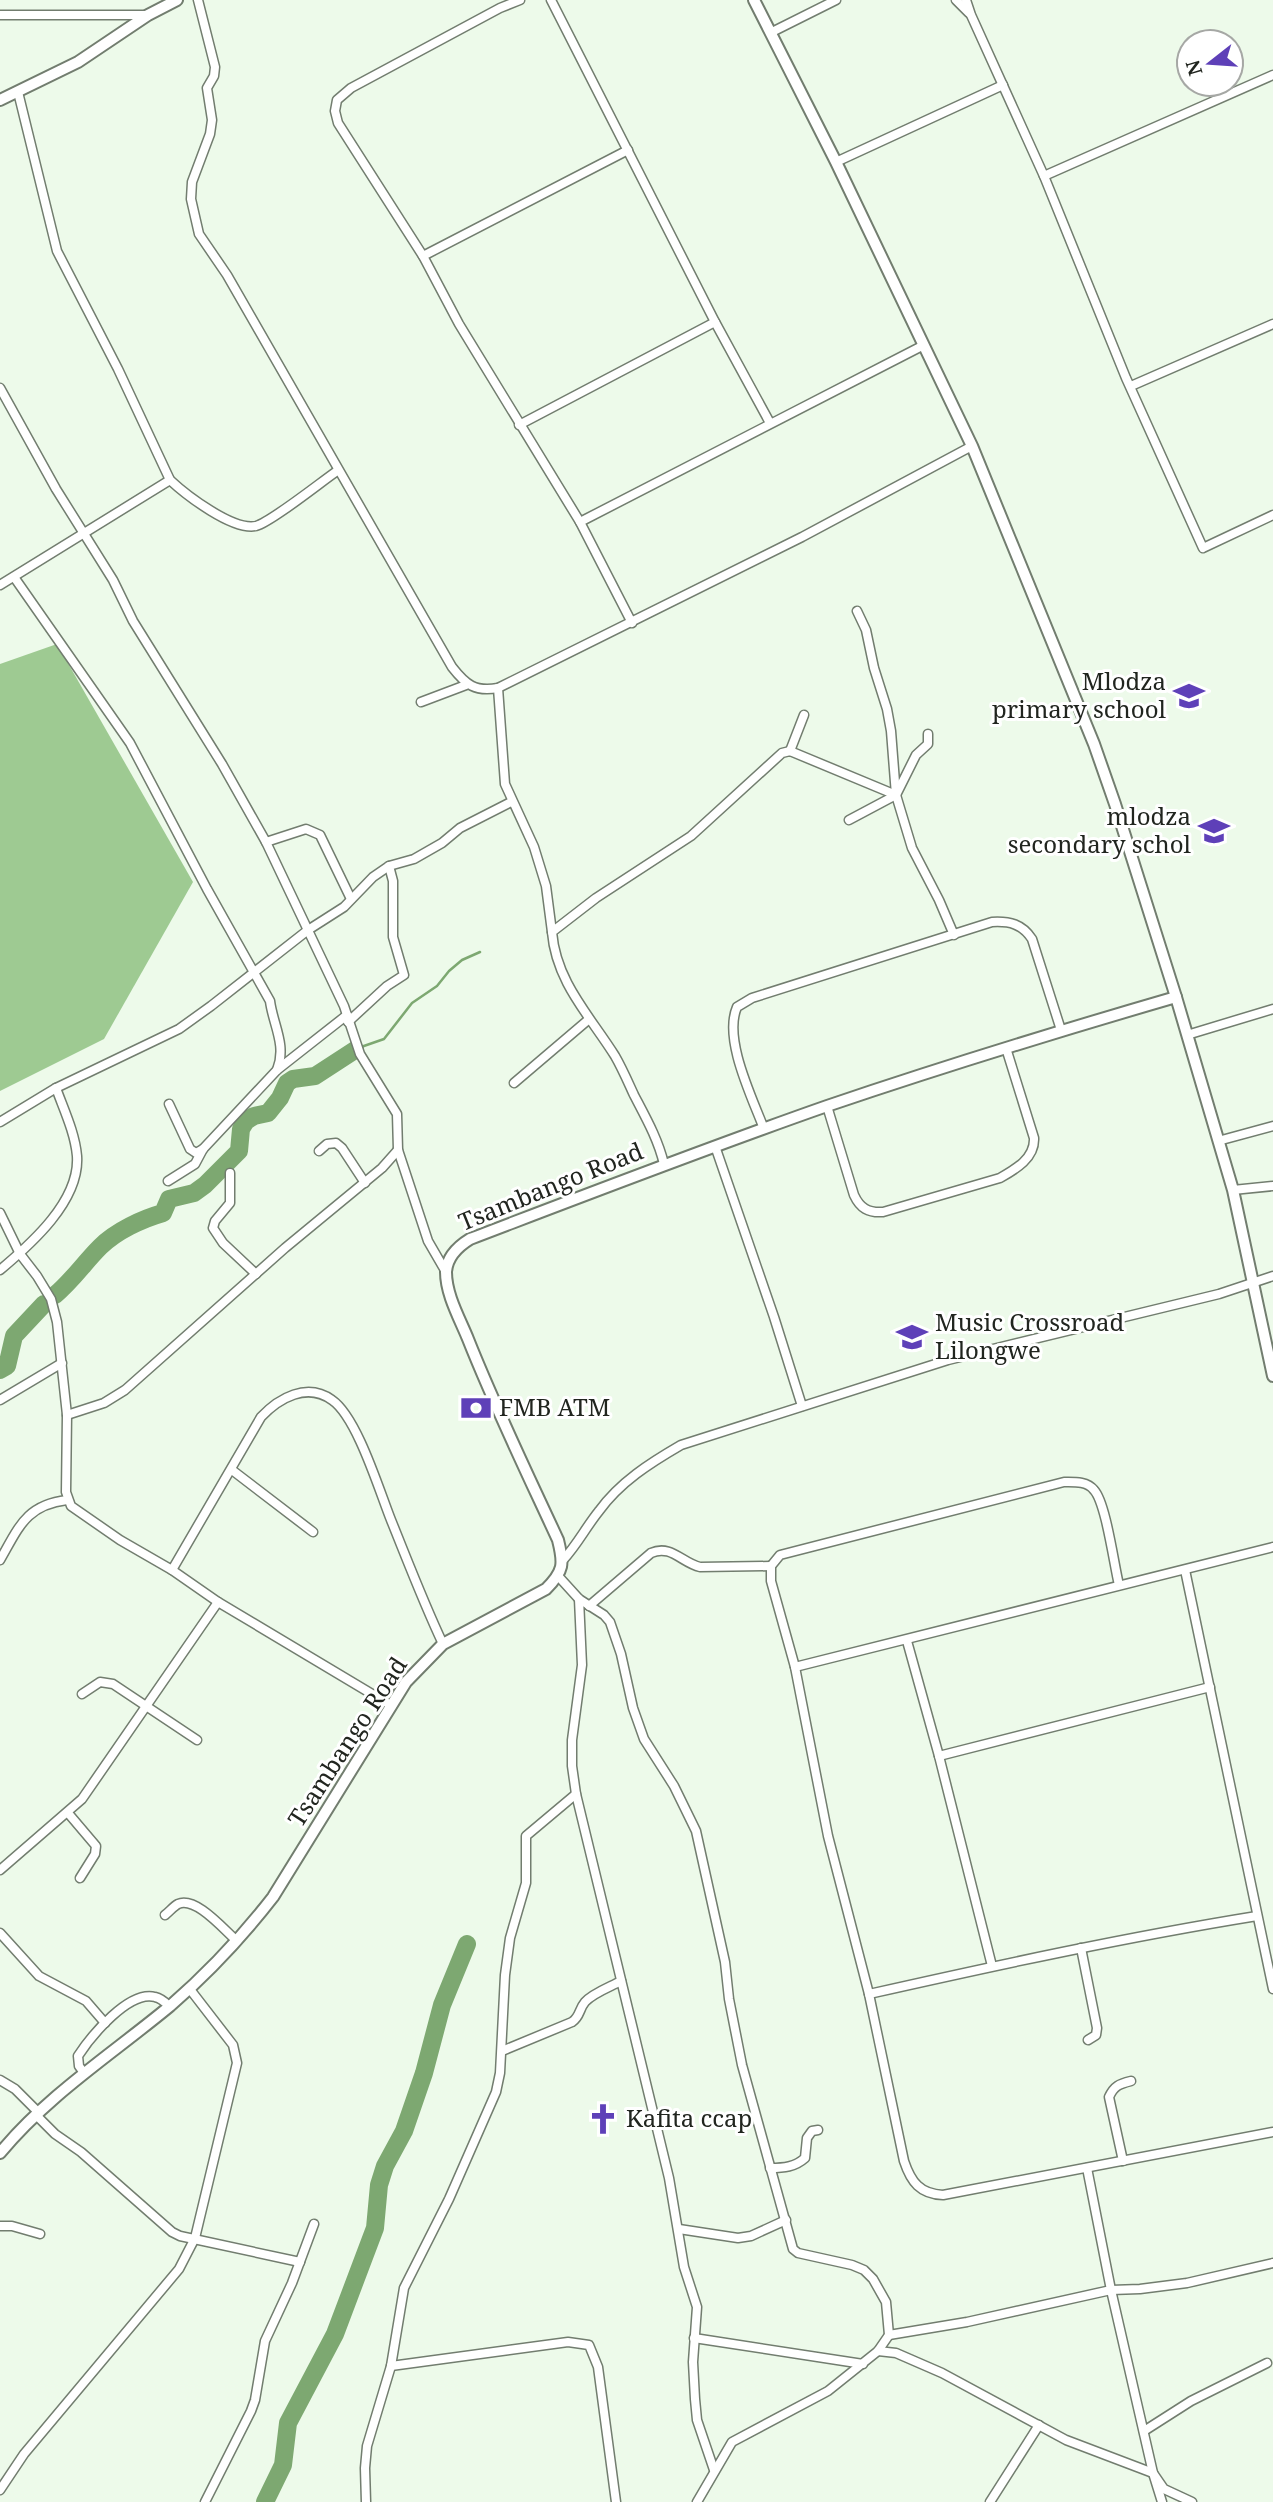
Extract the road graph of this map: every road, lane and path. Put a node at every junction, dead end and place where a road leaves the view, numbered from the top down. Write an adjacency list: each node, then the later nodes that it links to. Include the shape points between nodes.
1 (177, 0): 10 (street)
2 (198, 0): 29 (street, via 215,67 207,88 210,134 192,182 199,234 227,275)
3 (520, 0): 20 (street, via 351,88 337,100 338,122)
4 (551, 0): 17 (street)
5 (754, 0): 12 (street)
6 (836, 0): 12 (street)
7 (956, 0): 11 (street)
8 (966, 0): 11 (street)
9 (0, 15): 10 (street)
10 (148, 15): 15 (street, via 78,62)
11 (971, 15): 14 (street)
12 (770, 33): 18 (street)
13 (1273, 75): 19 (street)
14 (1003, 85): 18 (street); 19 (street)
15 (18, 92): 16 (street); 30 (street, via 57,251)
16 (0, 100)
17 (628, 150): 20 (street); 21 (street)
18 (836, 162): 23 (street)
19 (1044, 176): 24 (street)
20 (423, 256): 27 (street)
21 (715, 323): 26 (street); 27 (street)
22 (1273, 324): 24 (street)
23 (923, 345): 26 (street); 28 (street)
24 (1131, 386): 31 (street, via 1203,548)
25 (0, 388): 33 (street)
26 (770, 423): 32 (street)
27 (519, 425): 32 (street)
28 (972, 446): 37 (street); 54 (street, via 1094,744)
29 (337, 471): 30 (street, via 264,523 248,526 222,517); 38 (street)
30 (170, 480): 33 (street)
31 (1273, 515)
32 (580, 522): 37 (street)
33 (82, 533): 35 (street); 47 (street)
34 (0, 572): 35 (street)
35 (7, 581): 53 (street, via 130,743)
36 (858, 611): 44 (street, via 891,731)
37 (632, 623): 39 (street)
38 (466, 685): 39 (street); 40 (street)
39 (498, 688): 45 (street, via 505,784)
40 (421, 702)
41 (804, 715): 43 (street)
42 (928, 734): 44 (street, via 928,744 916,755)
43 (790, 751): 44 (street); 51 (street, via 777,757 691,836)
44 (896, 794): 46 (street); 52 (street, via 918,863)
45 (511, 802): 48 (street, via 414,859); 51 (street, via 534,847 546,886)
46 (849, 820)
47 (267, 842): 49 (street, via 306,829 320,835); 50 (street)
48 (389, 866): 49 (street); 56 (street, via 393,937 404,975)
49 (351, 899): 50 (street)
50 (308, 930): 53 (street); 56 (street)
51 (552, 932): 57 (street, via 556,961)
52 (954, 935): 58 (street, via 1006,921 1026,930); 68 (street, via 752,998 737,1007 734,1041)
53 (255, 973): 61 (street, via 270,1001 281,1042); 63 (street, via 178,1029)
54 (1175, 997): 58 (street, Tsambango Road); 59 (street)
55 (1273, 1009): 59 (street)
56 (348, 1019): 61 (street); 72 (street, via 360,1054 397,1114)
57 (588, 1020): 62 (street); 74 (street, via 621,1068 657,1139)
58 (1061, 1030): 60 (street, Tsambango Road)
59 (1187, 1035): 69 (street)
60 (1006, 1048): 65 (street, Tsambango Road); 65 (street, via 1034,1147 1031,1155 1000,1178 873,1213 854,1195)
61 (277, 1070): 71 (street)
62 (514, 1083)
63 (56, 1088): 66 (street); 81 (street, via 77,1155 74,1181 40,1236)
64 (169, 1104): 71 (street, via 190,1149 196,1153)
65 (827, 1106): 68 (street, Tsambango Road)
66 (0, 1122)
67 (1273, 1126): 69 (street)
68 (764, 1129): 70 (street, Tsambango Road)
69 (1218, 1141): 79 (street)
70 (715, 1146): 74 (street, Tsambango Road); 90 (street)
71 (203, 1149): 76 (street, via 195,1164)
72 (398, 1150): 77 (street); 83 (street, via 428,1241)
73 (319, 1151): 77 (street, via 336,1143)
74 (664, 1164): 83 (street, Tsambango Road, via 470,1239 451,1255)
75 (230, 1173): 84 (street, via 230,1203 213,1228)
76 (168, 1181)
77 (365, 1183): 84 (street)
78 (1273, 1186): 79 (street)
79 (1233, 1190): 86 (street)
80 (0, 1213): 81 (street)
81 (20, 1254): 82 (street); 87 (street, via 51,1300)
82 (0, 1270)
83 (446, 1272): 97 (street, via 481,1372)
84 (256, 1274): 91 (street, via 125,1390 104,1403)
85 (1273, 1276): 86 (street)
86 (1254, 1282): 88 (street); 90 (street, via 948,1360)
87 (62, 1363): 89 (street); 91 (street)
88 (1273, 1376)
89 (0, 1400)
90 (802, 1406): 97 (street, via 681,1446 647,1465 599,1509)
91 (67, 1415): 93 (street)
92 (232, 1470): 94 (street); 99 (street); 107 (street, via 261,1417 279,1401 311,1392 340,1406 360,1443)
93 (67, 1500): 96 (street, via 44,1504 26,1517); 99 (street, via 77,1511)
94 (313, 1532)
95 (1273, 1547): 100 (street)
96 (0, 1560)
97 (563, 1560): 101 (street)
98 (771, 1566): 102 (street, via 780,1555 1064,1482 1081,1482 1094,1490 1101,1504); 105 (street, via 693,1566 660,1549); 108 (street)
99 (172, 1570): 104 (street)
100 (1185, 1570): 102 (street); 109 (street)
101 (559, 1577): 103 (street); 107 (street, Tsambango Road, via 546,1589)
102 (1119, 1585): 106 (street)
103 (579, 1599): 105 (street); 115 (street, via 582,1665 572,1740)
104 (218, 1602): 111 (street); 112 (street)
105 (589, 1606): 141 (street, via 610,1622 644,1739 696,1831 725,1962 741,2065)
106 (907, 1640): 108 (street); 114 (street)
107 (443, 1644): 112 (street, Tsambango Road, via 406,1682)
108 (795, 1667): 128 (street, via 828,1836)
109 (1210, 1687): 114 (street); 120 (street)
110 (82, 1694): 111 (street, via 107,1682)
111 (146, 1706): 113 (street); 116 (street, via 94,1785)
112 (391, 1706): 122 (street, Tsambango Road, via 272,1897)
113 (197, 1740)
114 (939, 1756): 124 (street)
115 (576, 1794): 125 (street); 132 (street, via 526,1836 526,1883 505,1975)
116 (68, 1813): 117 (street); 118 (street, via 96,1846)
117 (0, 1870)
118 (80, 1878)
119 (165, 1915): 122 (street, via 188,1902)
120 (1257, 1916): 123 (street); 127 (street)
121 (0, 1933): 130 (street, via 39,1976 86,2001)
122 (237, 1941): 126 (street, Tsambango Road)
123 (1080, 1948): 124 (street); 131 (street, via 1097,2028)
124 (992, 1966): 128 (street)
125 (621, 1981): 132 (street, via 588,1999 577,2020); 146 (street)
126 (189, 1989): 129 (street, Tsambango Road); 148 (street, via 233,2045 237,2063)
127 (1273, 1989)
128 (869, 1994): 142 (street, via 904,2161 913,2183 922,2191 943,2195)
129 (169, 2006): 130 (street, via 156,1997 142,1997); 133 (street, Tsambango Road)
130 (105, 2023): 133 (street, via 78,2056)
131 (1088, 2040)
132 (502, 2051): 157 (street, via 496,2092 404,2288)
133 (84, 2073): 136 (street, Tsambango Road)
134 (0, 2080): 136 (street, via 15,2089)
135 (1130, 2081): 140 (street, via 1112,2089 1110,2097)
136 (37, 2114): 139 (street, Tsambango Road); 148 (street, via 172,2232)
137 (818, 2130): 141 (street, via 807,2138 805,2158 798,2164)
138 (1273, 2132): 140 (street)
139 (0, 2153)
140 (1123, 2161): 142 (street)
141 (770, 2168): 143 (street)
142 (1087, 2168): 151 (street)
143 (786, 2220): 146 (street, via 737,2238); 152 (street, via 795,2252 852,2265 873,2278 886,2302)
144 (314, 2224): 149 (street)
145 (0, 2226): 147 (street)
146 (679, 2229): 153 (street, via 684,2267 697,2306)
147 (40, 2234)
148 (195, 2238): 149 (street); 162 (street, via 179,2269 24,2454)
149 (300, 2262): 163 (street, via 265,2341 251,2411)
150 (1273, 2263): 151 (street, via 1187,2283)
151 (1111, 2290): 152 (street); 159 (street)
152 (888, 2335): 154 (street)
153 (694, 2338): 156 (street); 160 (street, via 697,2420)
154 (878, 2351): 156 (street); 158 (street, via 896,2353 942,2373)
155 (1267, 2363): 159 (street, via 1191,2401)
156 (863, 2364): 160 (street, via 828,2391 739,2437)
157 (391, 2366): 164 (street, via 367,2446); 165 (street, via 568,2342 589,2345 598,2367)
158 (1039, 2426): 161 (street); 167 (street)
159 (1144, 2431): 161 (street)
160 (714, 2470): 166 (street)
161 (1153, 2473): 168 (street); 169 (street, via 1164,2489)
162 (0, 2490)
163 (205, 2502)
164 (366, 2502)
165 (616, 2502)
166 (697, 2502)
167 (990, 2502)
168 (1162, 2502)
169 (1192, 2502)

